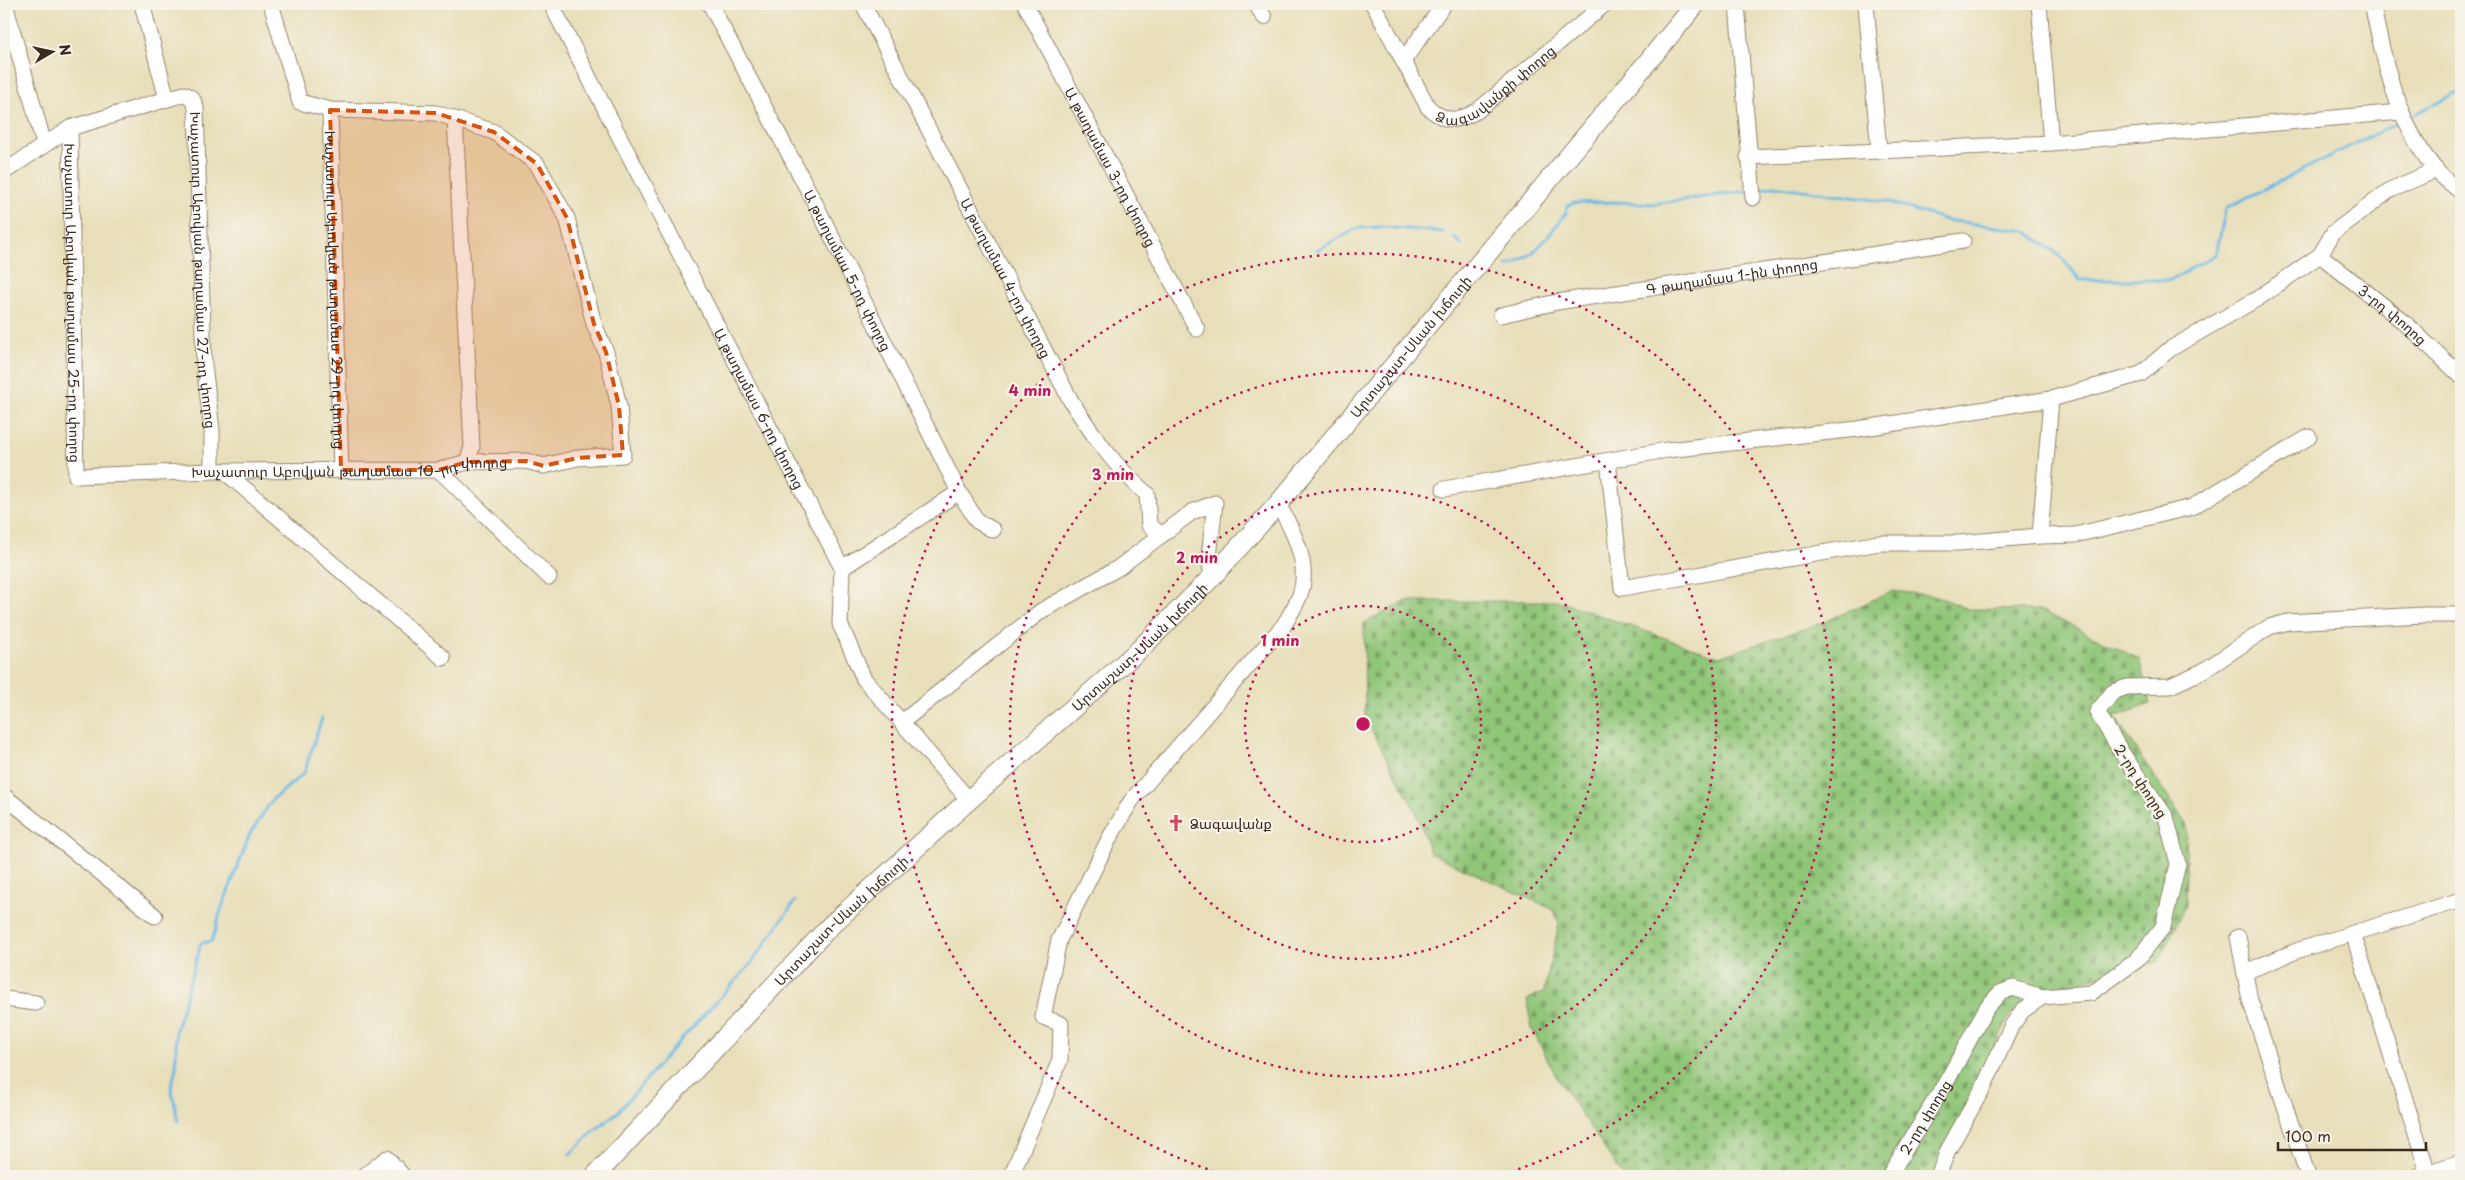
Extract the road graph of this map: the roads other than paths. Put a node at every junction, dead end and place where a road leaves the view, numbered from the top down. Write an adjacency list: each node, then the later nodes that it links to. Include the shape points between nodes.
1 (5, 4): 25 (street)
2 (142, 4): 19 (street)
3 (271, 4): 20 (street, via 300,102)
4 (551, 4): 51 (street, Ա թաղամաս 6-րդ փողոց)
5 (710, 4): 46 (street, Ա թաղամաս 5-րդ փողոց, via 816,205)
6 (863, 4): 49 (street, Ա թաղամաս 4-րդ փողոց, via 1071,401 1122,473 1147,494 1149,525)
7 (1025, 4): 35 (street, Ա թաղամաս 3-րդ փողոց)
8 (1256, 4): 17 (street)
9 (1373, 4): 18 (street, Ձագավանքի փողոց)
10 (1444, 4): 18 (street)
11 (1605, 4): 18 (street, Ձագավանքի փողոց, via 1477,111 1463,119 1447,119 1428,107)
12 (1696, 4): 47 (main road, Արտաշատ-Սևան խճուղի)
13 (1737, 4): 27 (street)
14 (1866, 4): 26 (street)
15 (2039, 4): 24 (street)
16 (2372, 4): 21 (street)
17 (1264, 18)
18 (1403, 60)
19 (167, 100): 23 (street); 43 (street, Խաչատուր Աբովյան թաղամաս 27-րդ փողոց, via 189,95 196,108 204,364)
20 (330, 110): 22 (street, via 436,113); 41 (street, Խաչատուր Աբովյան թաղամաս 29-րդ փողոց)
21 (2401, 112): 24 (street); 28 (street, via 2410,133)
22 (455, 119): 40 (street, via 472,447); 40 (street, Խաչատուր Աբովյան թաղամաս 10-րդ փողոց, via 494,132 537,164 567,218 594,324 608,361 618,406 623,455 577,458 544,466 526,461)
23 (70, 128): 25 (street); 44 (street, Խաչատուր Աբովյան թաղամաս 25-րդ փողոց)
24 (2051, 143): 26 (street)
25 (44, 144): 29 (street)
26 (1879, 151): 27 (street)
27 (1748, 158): 31 (street)
28 (2436, 170): 30 (street); 33 (street, via 2390,190 2333,233)
29 (4, 172)
30 (2461, 192)
31 (1753, 198)
32 (1963, 241): 34 (street, Գ թաղամաս 1-ին փողոց, via 1556,302)
33 (2320, 255): 36 (street, 3-րդ փողոց, via 2406,323); 37 (street, via 2257,299 2170,349 2141,374)
34 (1500, 315)
35 (1197, 329)
36 (2461, 376)
37 (2051, 399): 39 (street, via 1858,429 1667,450); 50 (street)
38 (2309, 437): 50 (street, via 2192,507 2075,535)
39 (1608, 461): 45 (street); 50 (street, via 1622,588 1879,543 1959,543)
40 (467, 462): 42 (street, Խաչատուր Աբովյան թաղամաս 10-րդ փողոց)
41 (341, 470): 42 (street, Խաչատուր Աբովյան թաղամաս 10-րդ փողոց); 43 (street, Խաչատուր Աբովյան թաղամաս 10-րդ փողոց)
42 (439, 470): 52 (street)
43 (218, 471): 44 (street, Խաչատուր Աբովյան թաղամաս 10-րդ փողոց); 55 (street)
44 (76, 476)
45 (1444, 489)
46 (958, 492): 48 (street, Ա թաղամաս 5-րդ փողոց, via 977,521); 51 (street)
47 (1278, 504): 53 (main road, Արտաշատ-Սևան խճուղի); 72 (street, via 1292,528 1303,568 1300,597 1284,625 1131,801 1108,839 1059,940 1043,1017 1061,1024 1060,1060)
48 (993, 530)
49 (1162, 535): 53 (street, via 1192,512 1215,503 1209,557); 56 (street, via 1118,568 1041,611)
50 (2040, 536)
51 (842, 568): 56 (street, Ա թաղամաս 6-րդ փողոց, via 840,624 864,679)
52 (549, 577)
53 (1212, 577): 58 (main road, Արտաշատ-Սևան խճուղի, via 1140,649)
54 (2461, 615): 64 (street, 2-րդ փողոց, via 2288,622 2269,627 2203,671 2170,686 2127,687 2113,692 2097,712 2166,818 2178,864 2163,927 2136,961 2091,994)
55 (444, 658)
56 (902, 722): 58 (street, Ա թաղամաս 6-րդ փողոց)
57 (4, 796): 60 (street)
58 (969, 800): 71 (main road, Արտաշատ-Սևան խճուղի, via 830,926)
59 (2461, 900): 61 (street)
60 (155, 916)
61 (2353, 932): 63 (street); 68 (street)
62 (2238, 937): 63 (street)
63 (2245, 972): 75 (street, via 2250,1000)
64 (2042, 997): 73 (street, 2-րդ փողոց, via 2013,988 2000,993 1987,1007); 74 (street, via 2022,1011 2010,1028)
65 (4, 999): 66 (street)
66 (36, 1003)
67 (2461, 1162): 68 (street)
68 (2425, 1175)
69 (364, 1176): 70 (street, via 386,1158)
70 (403, 1176)
71 (595, 1176)
72 (1011, 1176)
73 (1889, 1176)
74 (1938, 1176)
75 (2308, 1176)

